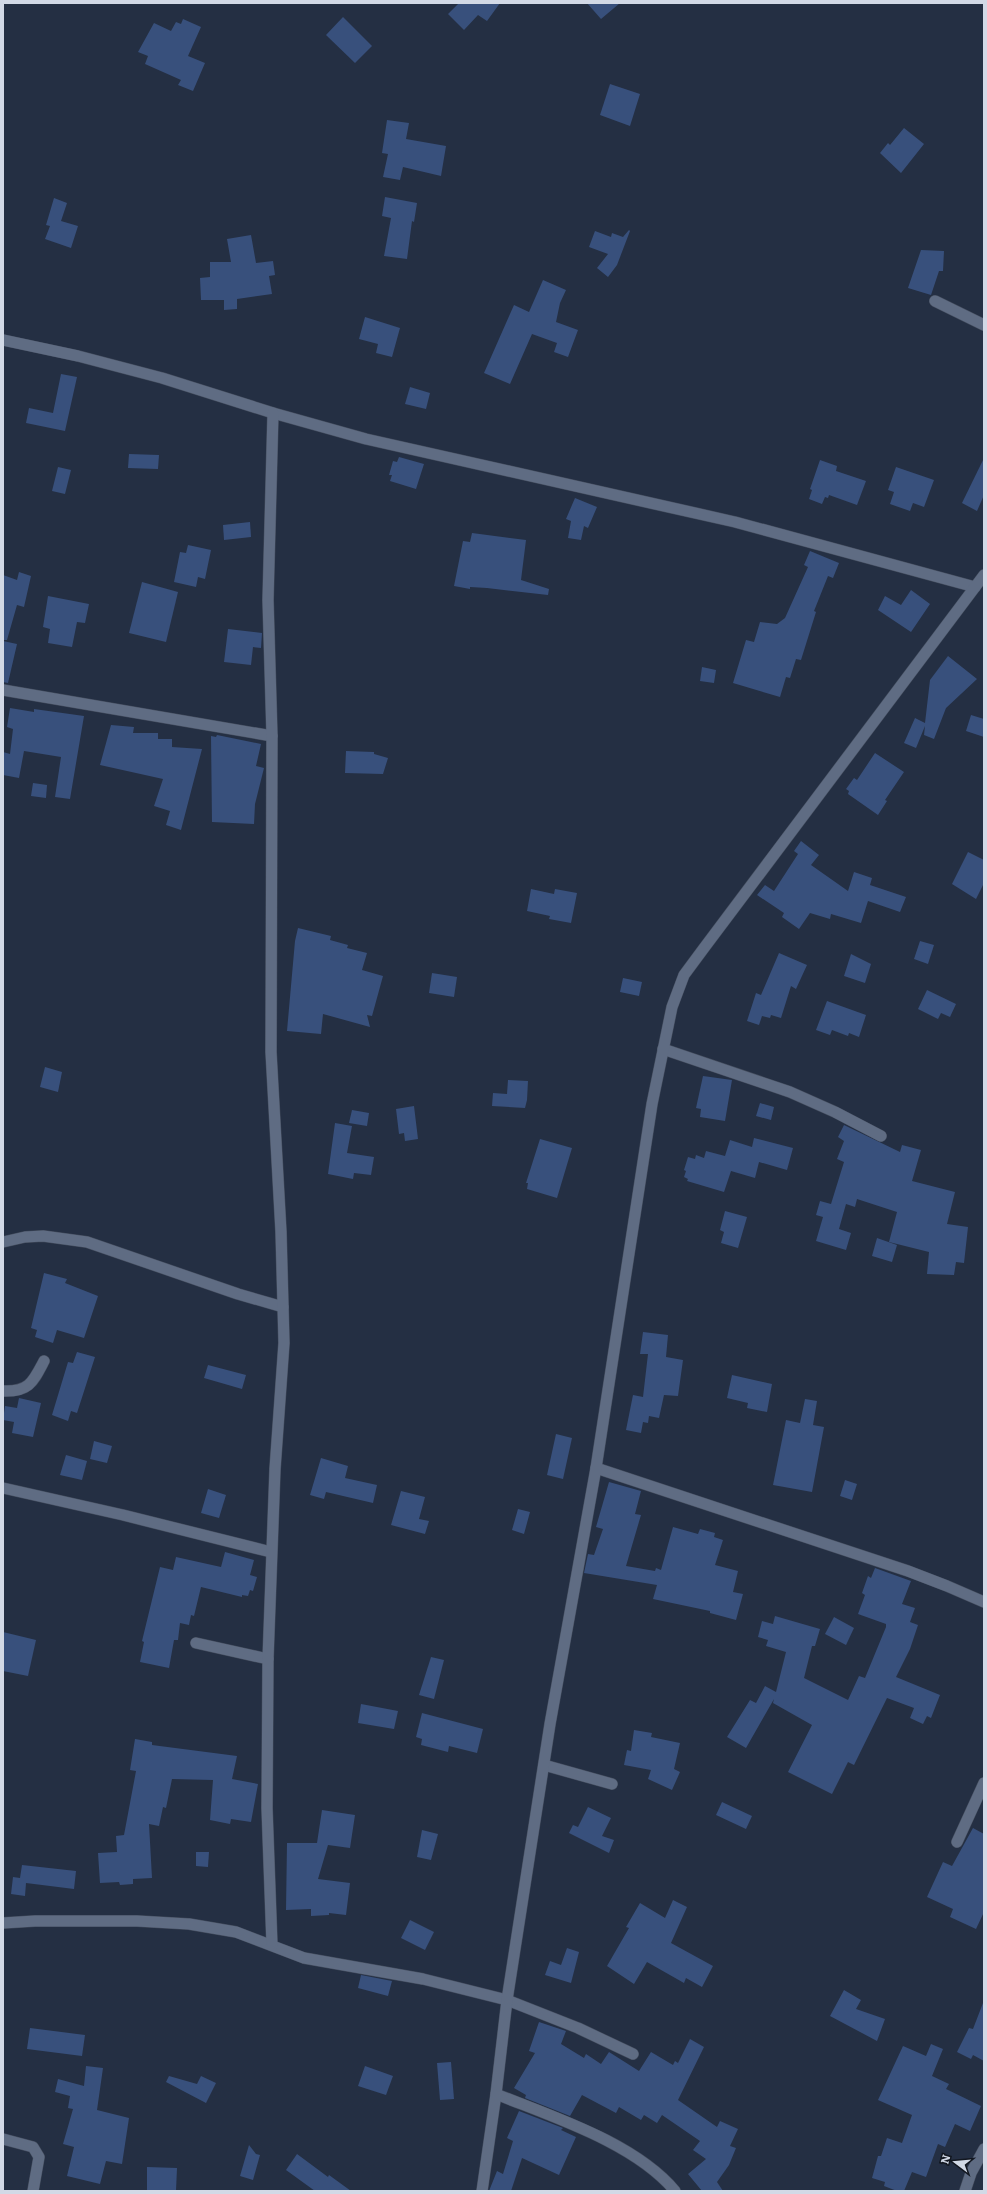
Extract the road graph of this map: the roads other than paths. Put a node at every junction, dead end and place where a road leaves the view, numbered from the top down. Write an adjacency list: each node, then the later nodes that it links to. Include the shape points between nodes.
1 (935, 301): 2 (street)
2 (984, 325)
3 (3, 340): 4 (street, via 155,376)
4 (273, 413): 6 (street, via 366,439 735,522); 8 (street, via 268,600)
5 (984, 575): 6 (street)
6 (975, 587): 9 (street, via 684,975 672,1007)
7 (3, 690): 8 (street)
8 (272, 736): 12 (street, via 271,1052)
9 (663, 1049): 10 (street, via 790,1092); 15 (street, via 652,1104)
10 (881, 1136)
11 (3, 1242): 12 (street, via 43,1236 87,1242)
12 (283, 1307): 17 (street, via 284,1343)
13 (44, 1361): 14 (street, via 34,1381 25,1388)
14 (3, 1391)
15 (596, 1468): 18 (street, via 908,1571); 21 (street)
16 (3, 1488): 17 (street)
17 (271, 1552): 20 (street)
18 (984, 1602)
19 (196, 1643): 20 (street)
20 (268, 1660): 26 (street, via 268,1873)
21 (544, 1765): 23 (street); 27 (street)
22 (984, 1783): 24 (street)
23 (612, 1784)
24 (957, 1842)
25 (3, 1923): 26 (street, via 98,1920 189,1924 236,1932)
26 (272, 1945): 27 (street, via 304,1958 423,1979)
27 (507, 2000): 28 (street, via 578,2028); 29 (street)
28 (633, 2054)
29 (496, 2094): 33 (street); 34 (street, via 565,2122 625,2151 651,2168)
30 (3, 2140): 32 (street, via 33,2147 39,2157)
31 (984, 2149): 35 (street)
32 (33, 2191)
33 (482, 2191)
34 (675, 2191)
35 (965, 2191)

